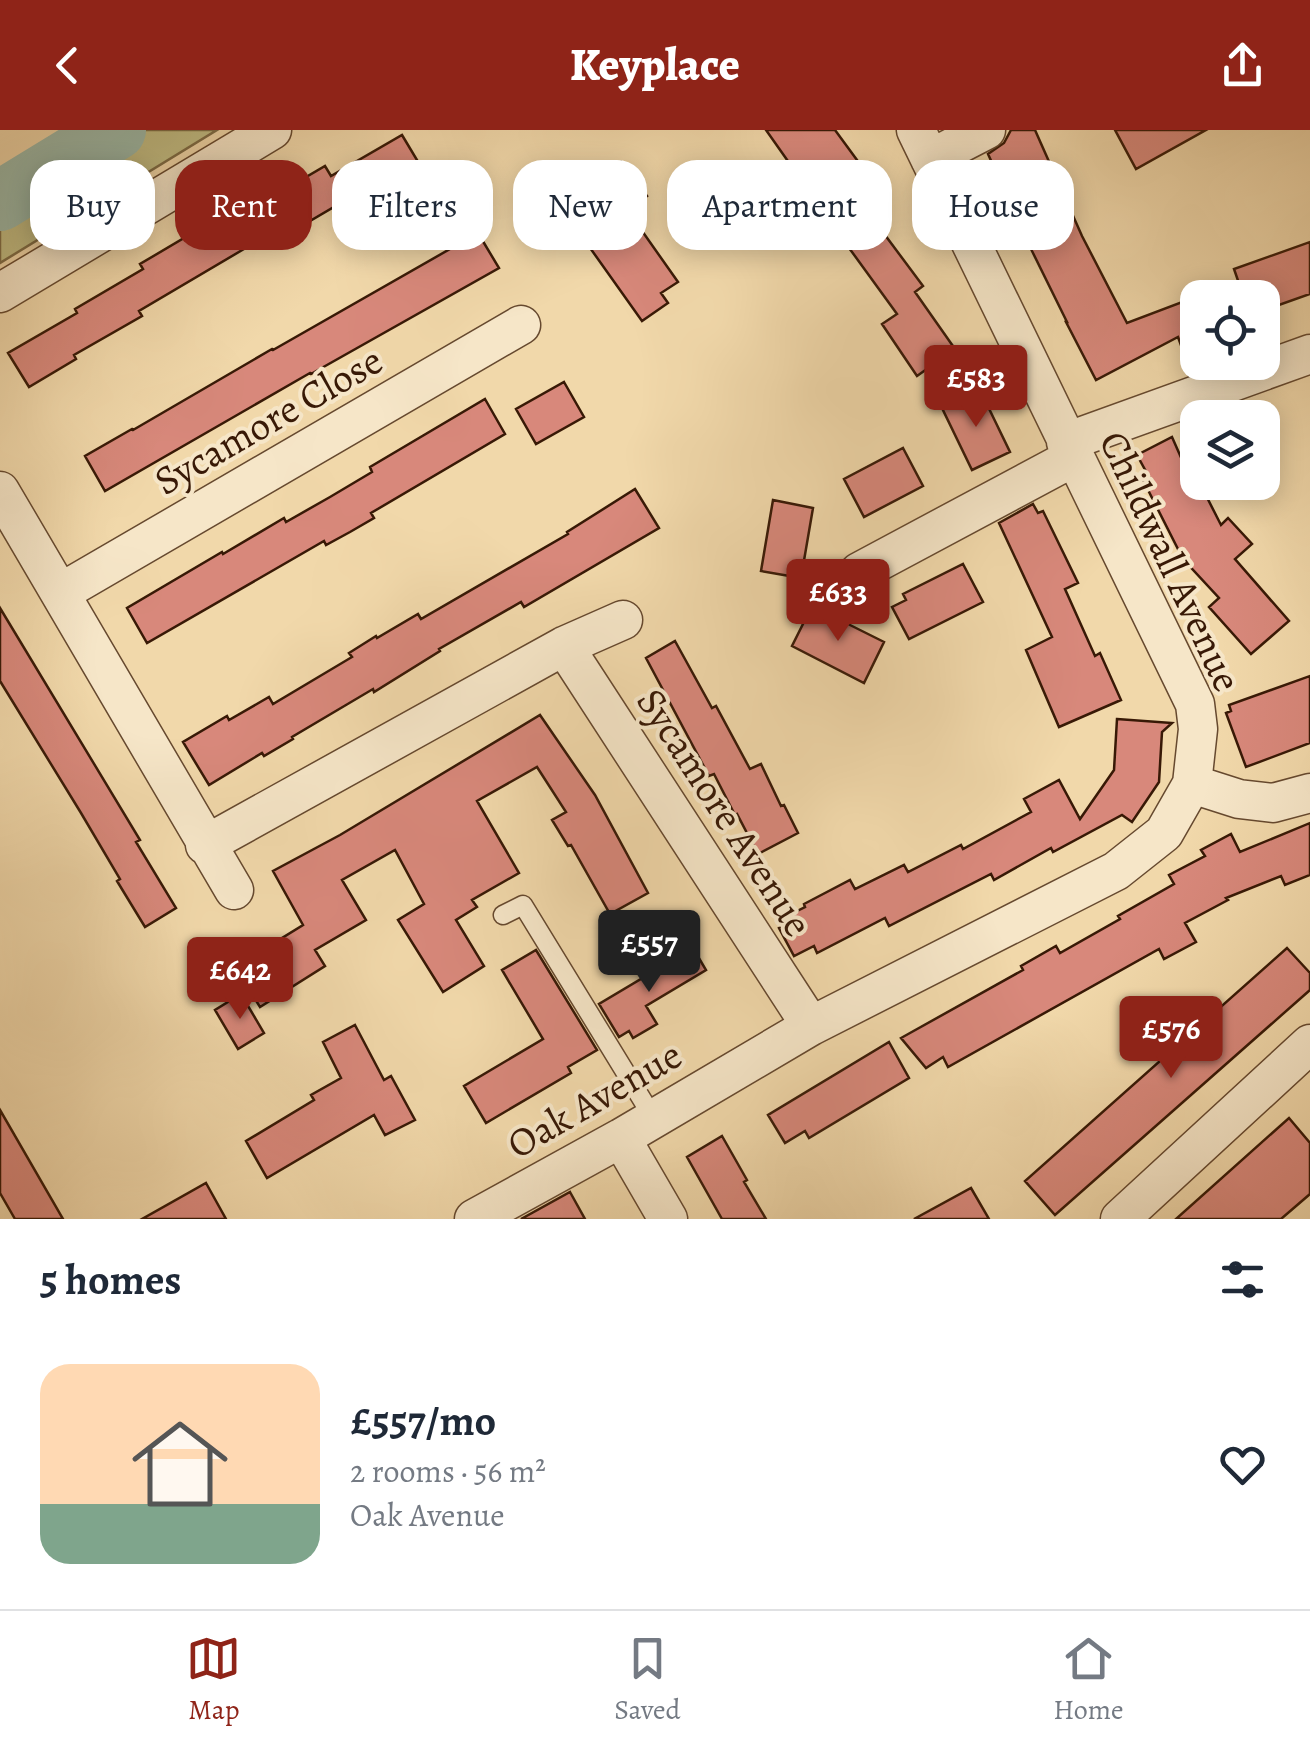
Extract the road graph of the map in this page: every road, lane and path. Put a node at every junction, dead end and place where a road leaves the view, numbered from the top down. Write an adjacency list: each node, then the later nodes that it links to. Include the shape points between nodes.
1 (272, 130): 4 (street)
2 (986, 130): 3 (street)
3 (923, 144): 7 (street, Childwall Avenue)
4 (0, 293)
5 (521, 325): 10 (street, Sycamore Close)
6 (1310, 354): 7 (street)
7 (1070, 449): 9 (street); 13 (street, Childwall Avenue, via 1195,704)
8 (0, 491): 10 (street)
9 (859, 572)
10 (60, 593): 15 (street)
11 (622, 620): 12 (street)
12 (564, 646): 15 (street); 18 (street, Sycamore Avenue)
13 (1192, 784): 14 (street, via 1274,803); 18 (street, Childwall Avenue, via 1164,832 1116,871)
14 (1310, 793)
15 (206, 844): 16 (street)
16 (234, 890)
17 (503, 915): 20 (lane, via 523,905)
18 (811, 1026): 20 (street, Oak Avenue)
19 (1310, 1044): 24 (street)
20 (654, 1119): 21 (street, Oak Avenue)
21 (621, 1138): 22 (street, Oak Avenue); 23 (street)
22 (474, 1219)
23 (668, 1219)
24 (1120, 1219)

